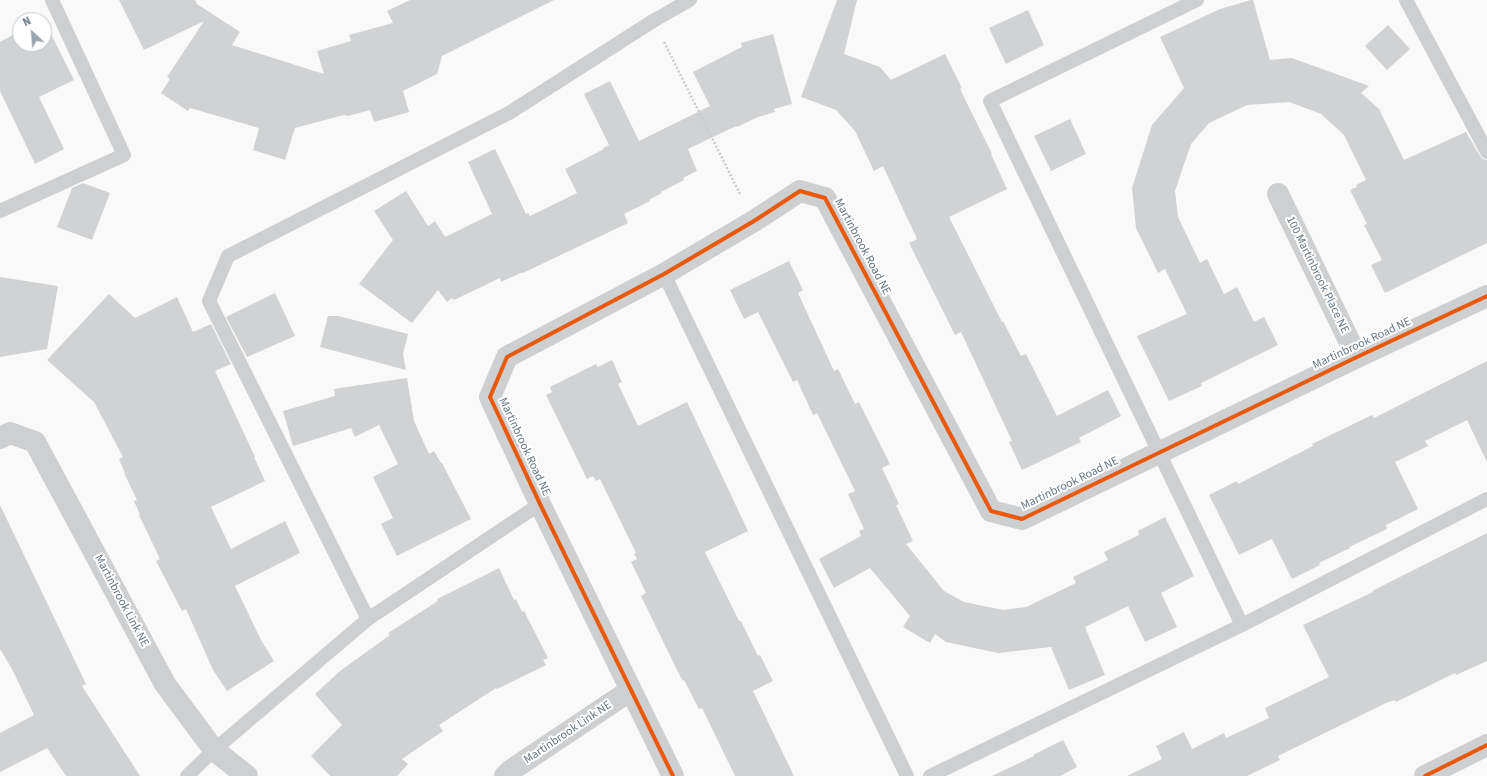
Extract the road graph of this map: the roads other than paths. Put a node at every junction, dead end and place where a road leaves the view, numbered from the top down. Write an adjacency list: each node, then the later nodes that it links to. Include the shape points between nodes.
1 (52, 0): 7 (lane, via 124,155)
2 (690, 0): 15 (lane, via 509,113 228,256 209,301)
3 (1197, 0): 12 (lane, via 990,101)
4 (1406, 0): 5 (lane)
5 (1487, 152)
6 (1278, 194): 10 (street, 100 Martinbrook Place NE)
7 (0, 211)
8 (664, 274): 12 (street, Martinbrook Road NE, via 800,191 825,198 992,511 1022,519); 14 (street, Martinbrook Road NE, via 507,357 490,397); 24 (lane)
9 (1487, 296): 10 (street, Martinbrook Road NE)
10 (1357, 357): 12 (street, Martinbrook Road NE)
11 (0, 438): 19 (street, Martinbrook Link NE, via 10,433 35,442 165,684)
12 (1158, 453): 16 (lane)
13 (1487, 499): 16 (lane)
14 (540, 504): 15 (lane); 17 (street, Martinbrook Road NE)
15 (368, 618): 19 (lane)
16 (1242, 625): 25 (lane)
17 (631, 690): 22 (street, Martinbrook Link NE); 23 (street, Martinbrook Road NE)
18 (1487, 745): 26 (street)
19 (214, 750): 20 (lane); 21 (street, Martinbrook Link NE)
20 (187, 776)
21 (247, 776)
22 (505, 776)
23 (673, 776)
24 (907, 776)
25 (930, 776)
26 (1425, 776)

